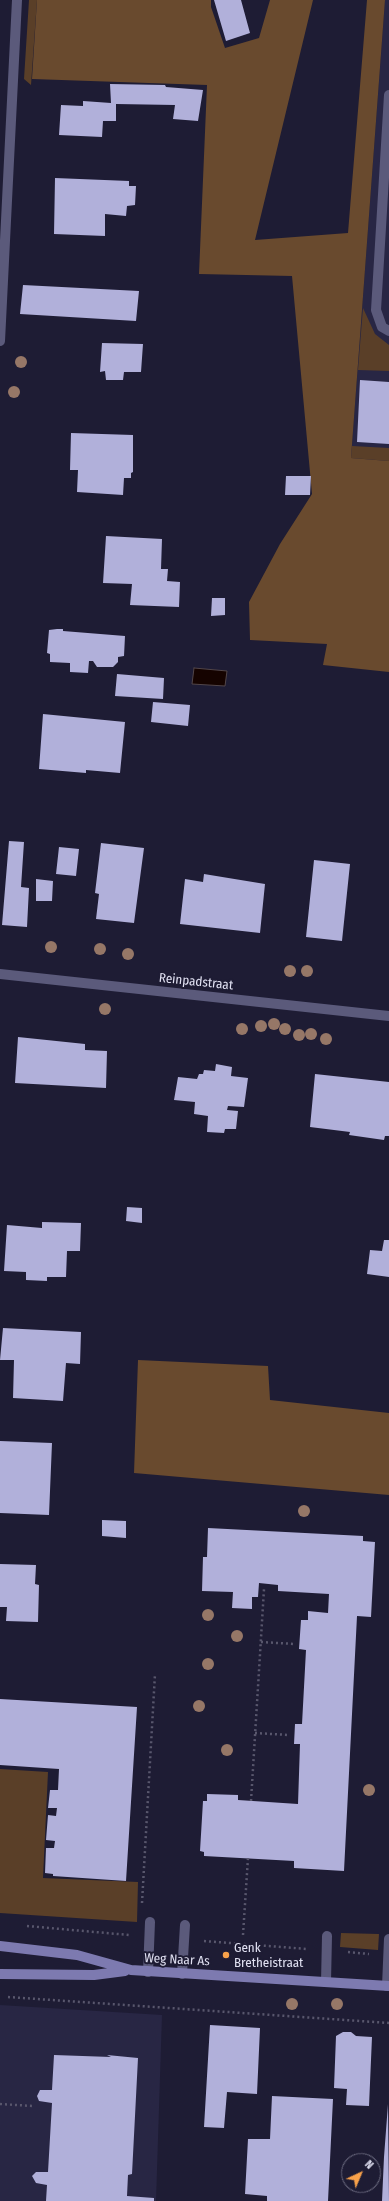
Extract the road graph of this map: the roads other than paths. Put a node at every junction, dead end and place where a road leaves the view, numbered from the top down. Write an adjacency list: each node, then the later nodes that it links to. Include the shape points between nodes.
1 (17, 0): 4 (street)
2 (389, 95): 3 (street, via 376,310 382,327)
3 (389, 331)
4 (0, 341)
5 (0, 974): 6 (street, Reinpadstraat)
6 (389, 1016)
7 (150, 1922): 13 (street)
8 (185, 1925): 15 (street)
9 (327, 1936): 16 (street)
10 (389, 1939): 17 (street)
11 (0, 1946): 12 (main road, Weg Naar As, via 76,1955)
12 (131, 1970): 13 (main road, Weg Naar As); 14 (main road, Weg Naar As, via 94,1975)
13 (148, 1972): 15 (main road, Weg Naar As)
14 (0, 1974)
15 (182, 1974): 16 (main road, Weg Naar As)
16 (326, 1982): 17 (main road, Weg Naar As)
17 (388, 1986)

